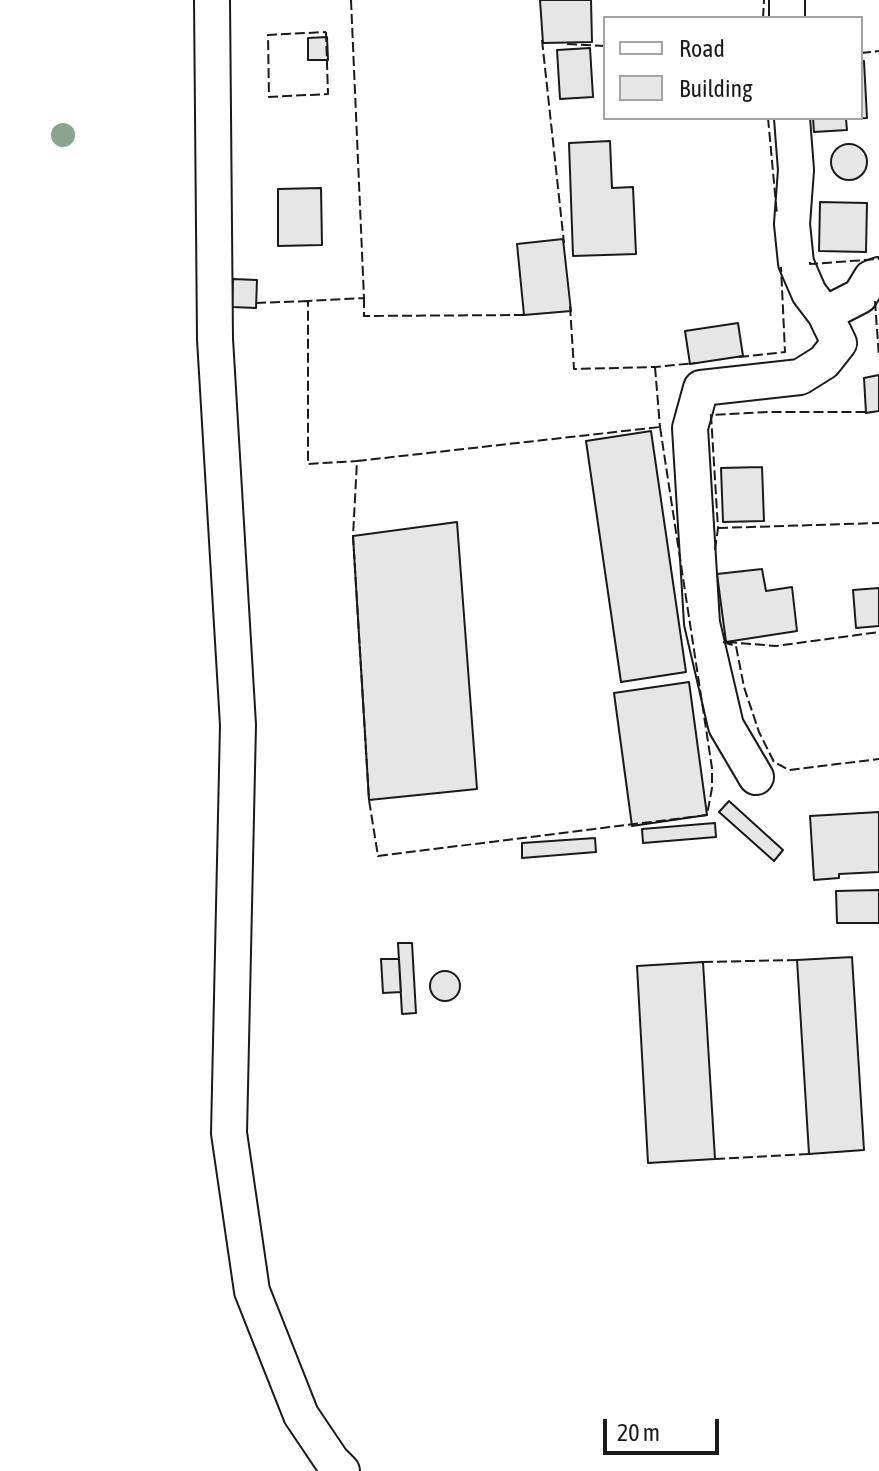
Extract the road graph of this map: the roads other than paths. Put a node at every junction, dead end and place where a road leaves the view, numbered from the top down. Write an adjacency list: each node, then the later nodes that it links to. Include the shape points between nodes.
1 (212, 0): 6 (street, via 215,339 238,725 229,1133 252,1291 301,1415)
2 (792, 120): 4 (street, via 796,263)
3 (879, 275): 4 (street, via 860,296)
4 (825, 314): 5 (street, via 839,343 824,362 800,377 701,388 690,428 702,623 726,726)
5 (756, 777)
6 (342, 1471)

